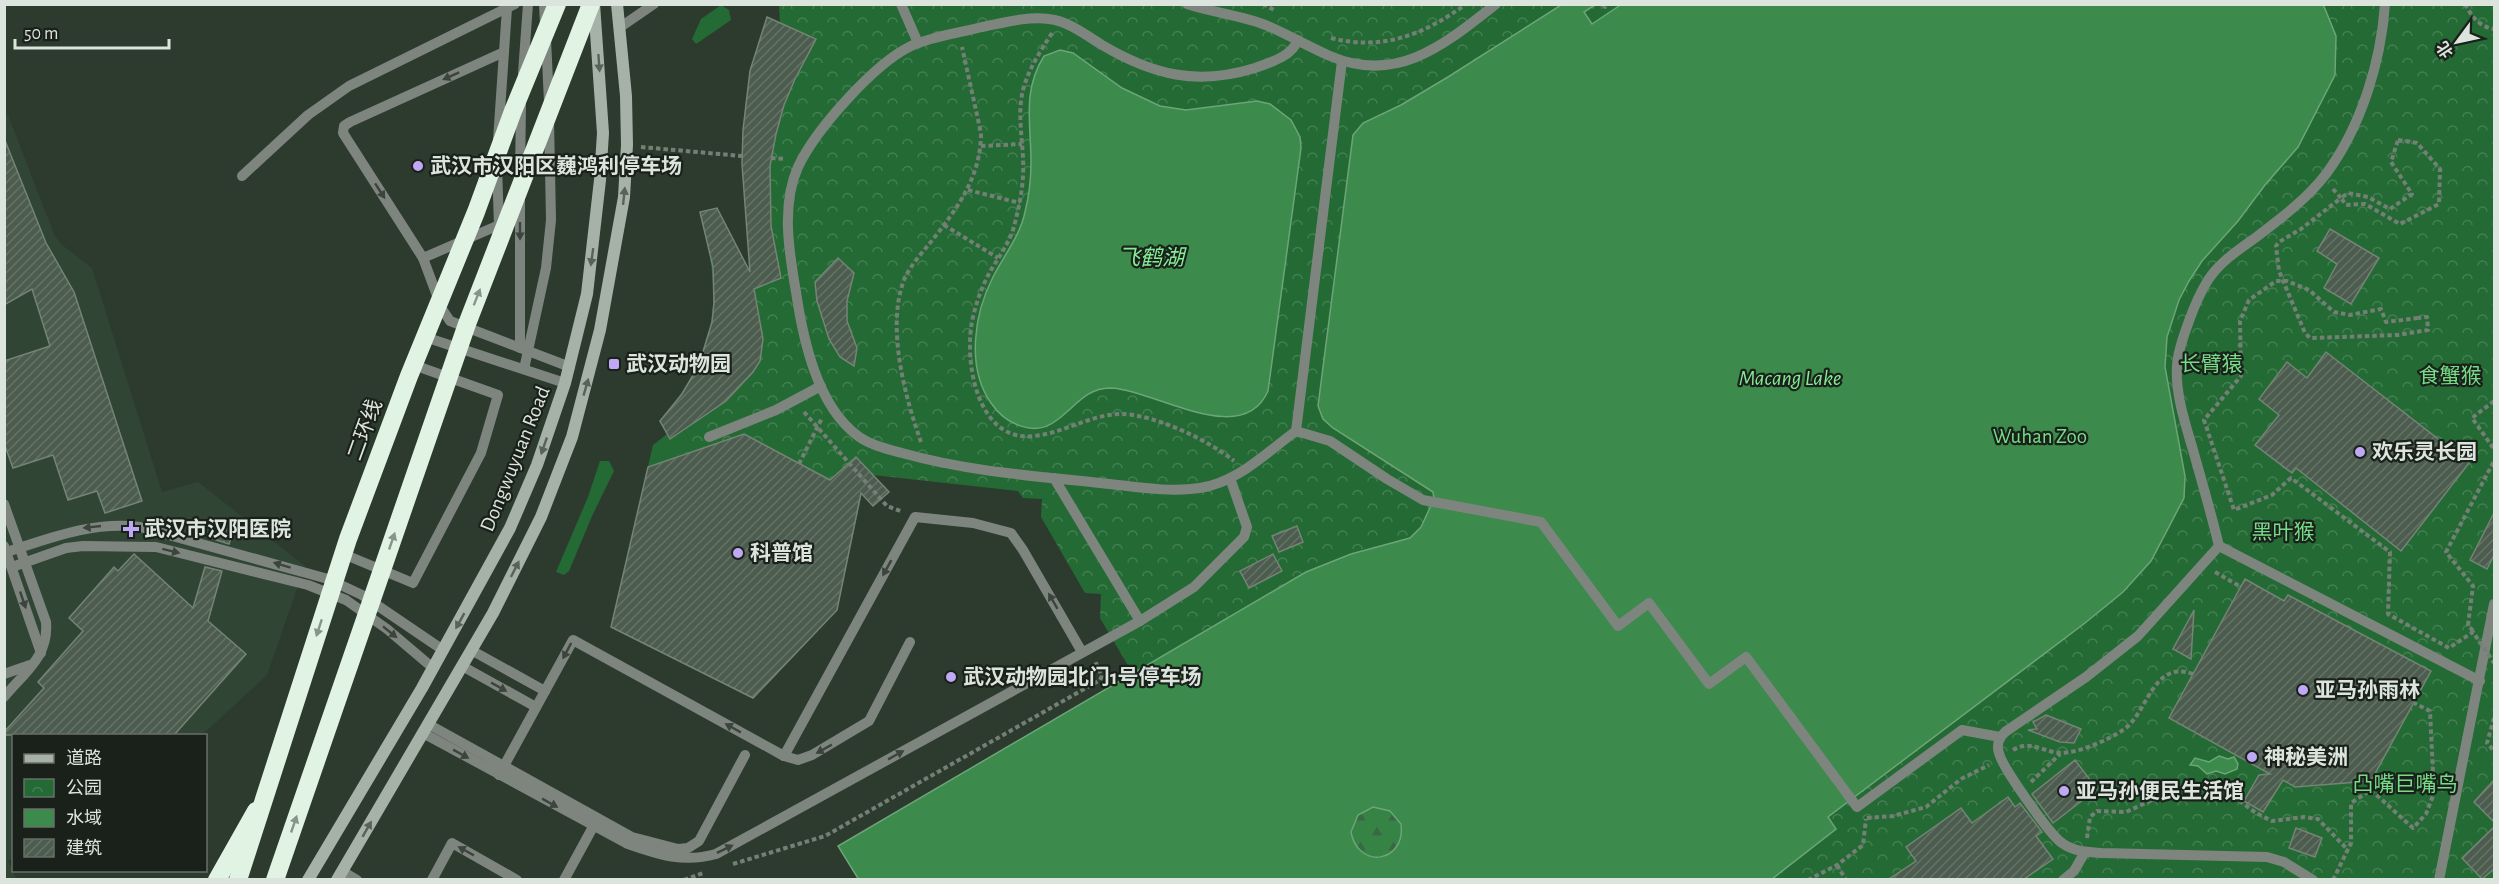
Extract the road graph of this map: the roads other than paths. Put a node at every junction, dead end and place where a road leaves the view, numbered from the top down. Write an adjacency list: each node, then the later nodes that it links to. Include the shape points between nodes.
1 (528, 4): 19 (lane, one-way to 19, via 520,114)
2 (544, 4): 19 (lane, via 551,220 546,268)
3 (557, 4): 55 (highway, 二环线, one-way to 55, bridge, via 348,538)
4 (593, 4): 21 (main road, Dongwuyuan Road, one-way to 21, via 603,133 587,294); 63 (highway, one-way to 4, bridge, via 467,324)
5 (617, 4): 12 (main road, Dongwuyuan Road)
6 (654, 4): 12 (lane)
7 (901, 4): 14 (lane)
8 (1187, 4): 13 (lane, via 1246,19)
9 (1496, 4): 16 (lane, via 1417,58 1378,66)
10 (2385, 4): 30 (lane, via 2376,62 2350,132 2322,178 2208,280 2180,348 2177,384)
11 (511, 6): 15 (lane); 17 (lane, via 349,86 308,115)
12 (620, 28): 39 (main road, Dongwuyuan Road, one-way to 12, via 541,516 572,437 590,373 624,197 626,96)
13 (1298, 40): 14 (lane, via 1289,53 1262,65 1198,77 1167,74 1138,64 1059,21 1029,19); 16 (lane)
14 (918, 43): 24 (lane, via 893,57 856,91 822,131 796,171 788,220 792,269 806,347)
15 (504, 52): 18 (lane, via 496,179 499,225); 18 (lane, one-way to 18, via 344,126 343,133)
16 (1342, 61): 25 (lane)
17 (242, 176)
18 (423, 258): 19 (lane, via 450,321)
19 (524, 349): 21 (lane); 22 (lane)
20 (411, 364): 20 (lane, via 341,553 413,583 481,453 498,395); 22 (lane, via 422,334)
21 (570, 367): 23 (main road, Dongwuyuan Road)
22 (524, 369): 23 (lane)
23 (566, 383): 38 (main road, Dongwuyuan Road, one-way to 38, via 514,520)
24 (822, 386): 26 (lane, via 754,420); 27 (lane, via 839,417 859,437 887,449 927,460)
25 (1296, 431): 28 (lane); 51 (lane, via 1330,441 1416,497 1541,522 1618,626 1649,603 1709,684 1746,657 1854,803 1962,730)
26 (709, 437)
27 (1054, 478): 28 (lane, via 1180,489 1199,488); 36 (lane)
28 (1230, 478): 36 (lane, via 1247,527 1244,537 1194,587)
29 (4, 504): 31 (lane)
30 (2218, 546): 46 (lane); 51 (lane, via 2138,636)
31 (20, 548): 32 (lane); 33 (lane); 38 (lane, one-way to 31, via 362,595 328,579 168,533 133,526 82,528)
32 (6, 549): 34 (lane)
33 (25, 562): 34 (lane); 41 (lane, via 46,622); 44 (lane, one-way to 44, via 66,548 143,545 308,585 346,600)
34 (12, 567): 41 (lane, one-way to 41)
35 (2494, 604): 46 (lane)
36 (1140, 621): 40 (lane)
37 (910, 642): 53 (lane, one-way to 53, via 869,721 812,755 798,760)
38 (443, 650): 44 (main road, Dongwuyuan Road)
39 (471, 650): 43 (main road, Dongwuyuan Road); 47 (lane)
40 (1085, 650): 53 (lane, one-way to 53, via 1011,533 973,523 915,517); 59 (lane, one-way to 40, via 724,851)
41 (42, 653): 42 (lane)
42 (32, 665): 45 (lane); 48 (lane)
43 (462, 666): 49 (lane, one-way to 49); 50 (main road, Dongwuyuan Road)
44 (433, 668): 64 (main road, Dongwuyuan Road)
45 (4, 674)
46 (2480, 681): 71 (lane)
47 (545, 691): 49 (lane); 53 (lane, one-way to 47, via 573,640)
48 (4, 697)
49 (536, 707): 54 (lane)
50 (425, 729): 54 (lane); 60 (main road, Dongwuyuan Road, one-way to 50)
51 (2000, 737): 58 (lane, via 2000,758 2058,840)
52 (745, 755): 57 (lane)
53 (784, 756)
54 (501, 771): 56 (lane, one-way to 56); 57 (lane, via 632,837 678,849)
55 (265, 794): 61 (highway, bridge); 62 (highway, 二环线, bridge)
56 (593, 827): 59 (lane, via 658,855); 68 (lane)
57 (699, 842): 59 (lane)
58 (2085, 852): 69 (lane, via 2074,871); 70 (lane, via 2266,857 2284,862)
59 (682, 859)
60 (340, 875): 65 (lane)
61 (217, 879)
62 (238, 879)
63 (275, 879)
64 (308, 879)
65 (357, 879)
66 (432, 879): 67 (lane, one-way to 66, via 452,843)
67 (517, 879)
68 (564, 879)
69 (2063, 879)
70 (2313, 879)
71 (2439, 879)

